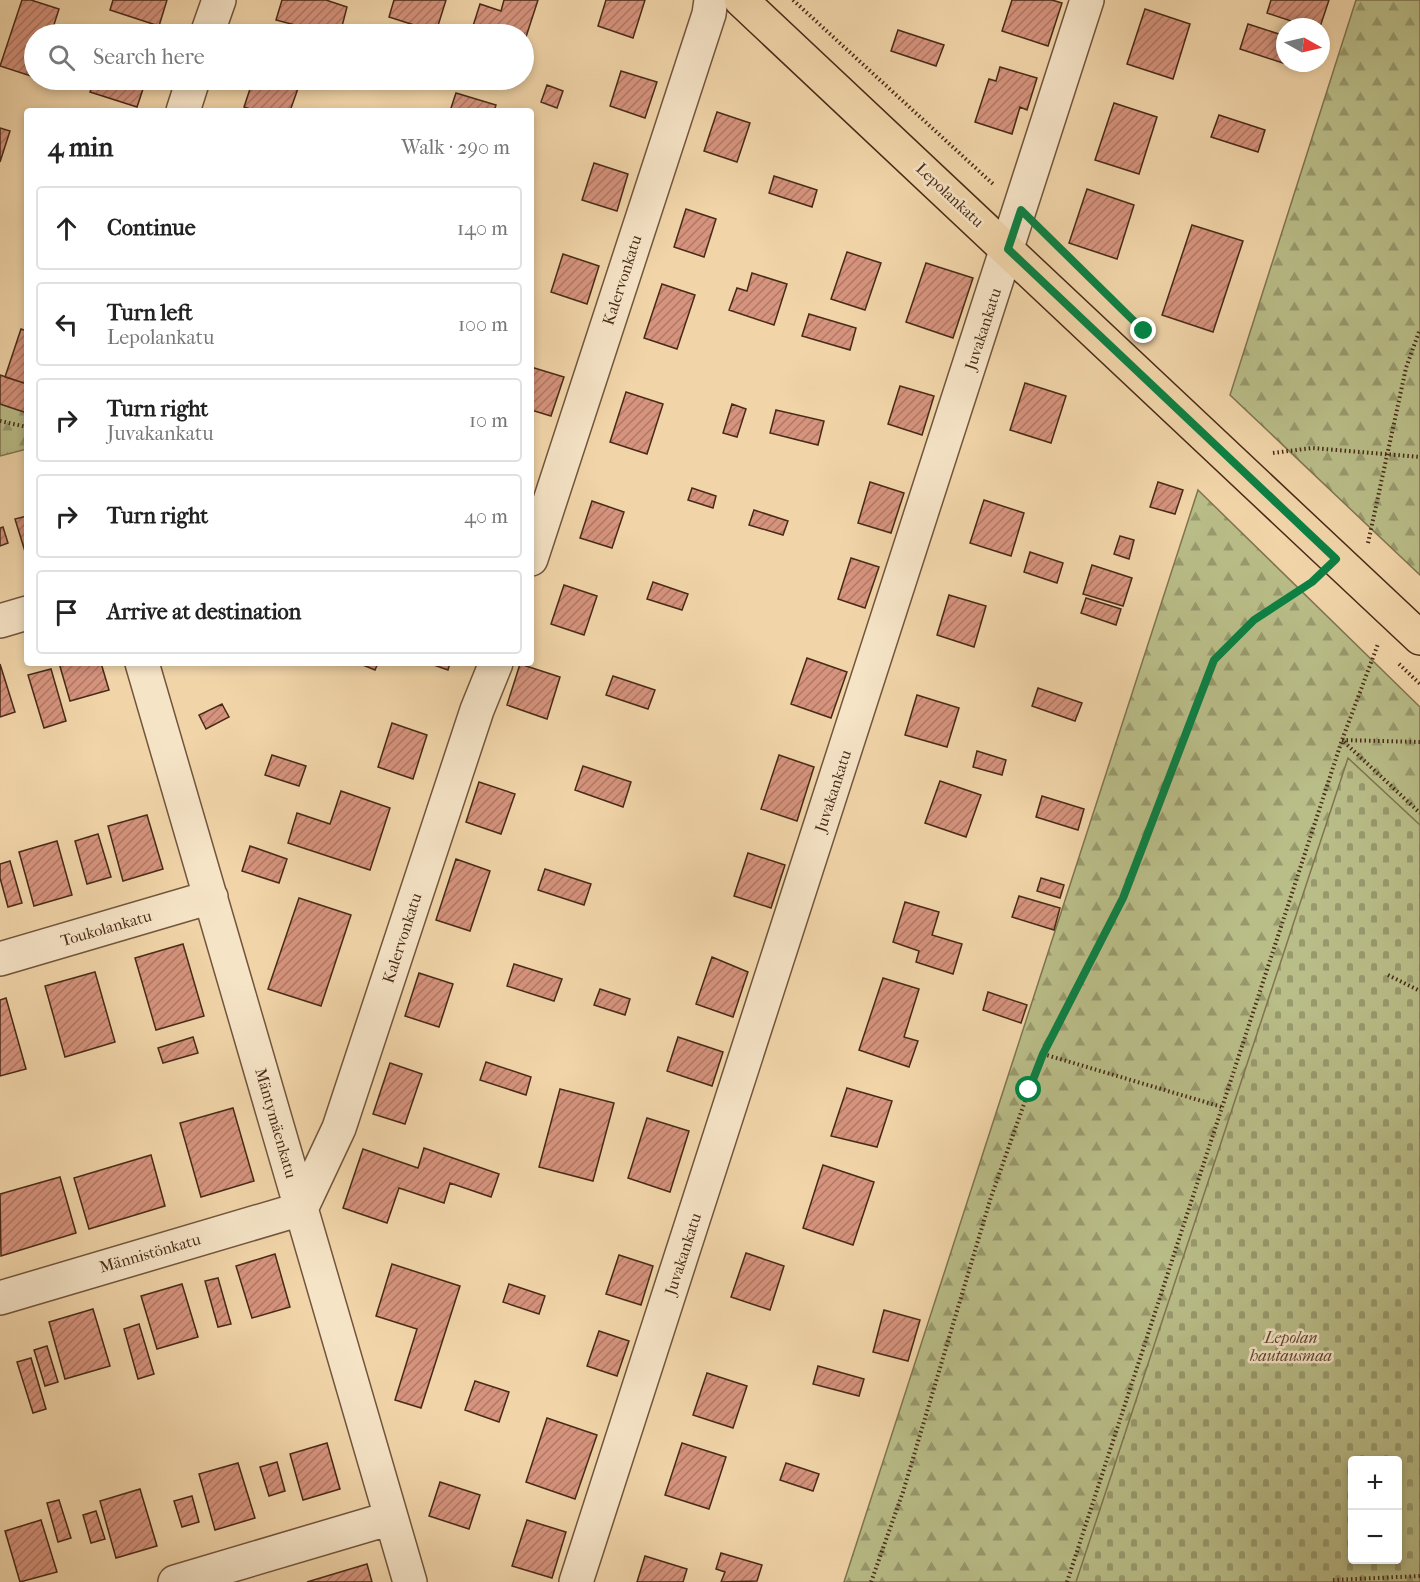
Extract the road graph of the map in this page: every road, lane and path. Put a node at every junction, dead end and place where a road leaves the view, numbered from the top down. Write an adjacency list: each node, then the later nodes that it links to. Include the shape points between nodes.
1 (219, 0): 6 (street)
2 (711, 0): 22 (street, Kalervonkatu)
3 (741, 0): 10 (main road, Lepolankatu)
4 (793, 0): 9 (path)
5 (1087, 0): 9 (street, Juvakankatu)
6 (211, 24)
7 (190, 90): 8 (street)
8 (184, 108)
9 (1021, 210): 10 (street, Juvakankatu); 11 (path)
10 (1008, 249): 24 (main road, Lepolankatu); 47 (street, Juvakankatu)
11 (1135, 323)
12 (1420, 329): 17 (path, via 1406,368)
13 (0, 421): 14 (path)
14 (24, 426)
15 (1264, 445): 16 (path)
16 (1273, 453): 17 (path, via 1312,448); 19 (path)
17 (1387, 456): 18 (path); 21 (path)
18 (1420, 457)
19 (1282, 462)
20 (1359, 535): 21 (path)
21 (1368, 543): 23 (path)
22 (534, 550)
23 (1376, 551)
24 (1336, 559): 27 (main road, Lepolankatu); 38 (path, via 1312,582 1254,620 1214,660 1123,898)
25 (24, 615): 26 (street)
26 (0, 621)
27 (1420, 638)
28 (1378, 644): 31 (path)
29 (143, 666): 34 (street, Mäntymäenkatu)
30 (495, 666): 40 (street, Kalervonkatu, via 339,1128)
31 (1342, 740): 32 (path); 33 (path); 39 (path)
32 (1420, 742)
33 (1420, 813)
34 (211, 897): 35 (street, Toukolankatu); 40 (street, Mäntymäenkatu)
35 (0, 959)
36 (1389, 975): 37 (path)
37 (1420, 991)
38 (1043, 1054): 39 (path); 48 (path, via 991,1197 903,1492)
39 (1222, 1107): 49 (path)
40 (301, 1209): 41 (street, Männistönkatu); 42 (street, Mäntymäenkatu)
41 (0, 1298)
42 (391, 1518): 45 (street); 46 (street, Mäntymäenkatu)
43 (1420, 1576): 44 (path)
44 (1333, 1580)
45 (175, 1582)
46 (410, 1582)
47 (576, 1582)
48 (871, 1582)
49 (1067, 1582)

